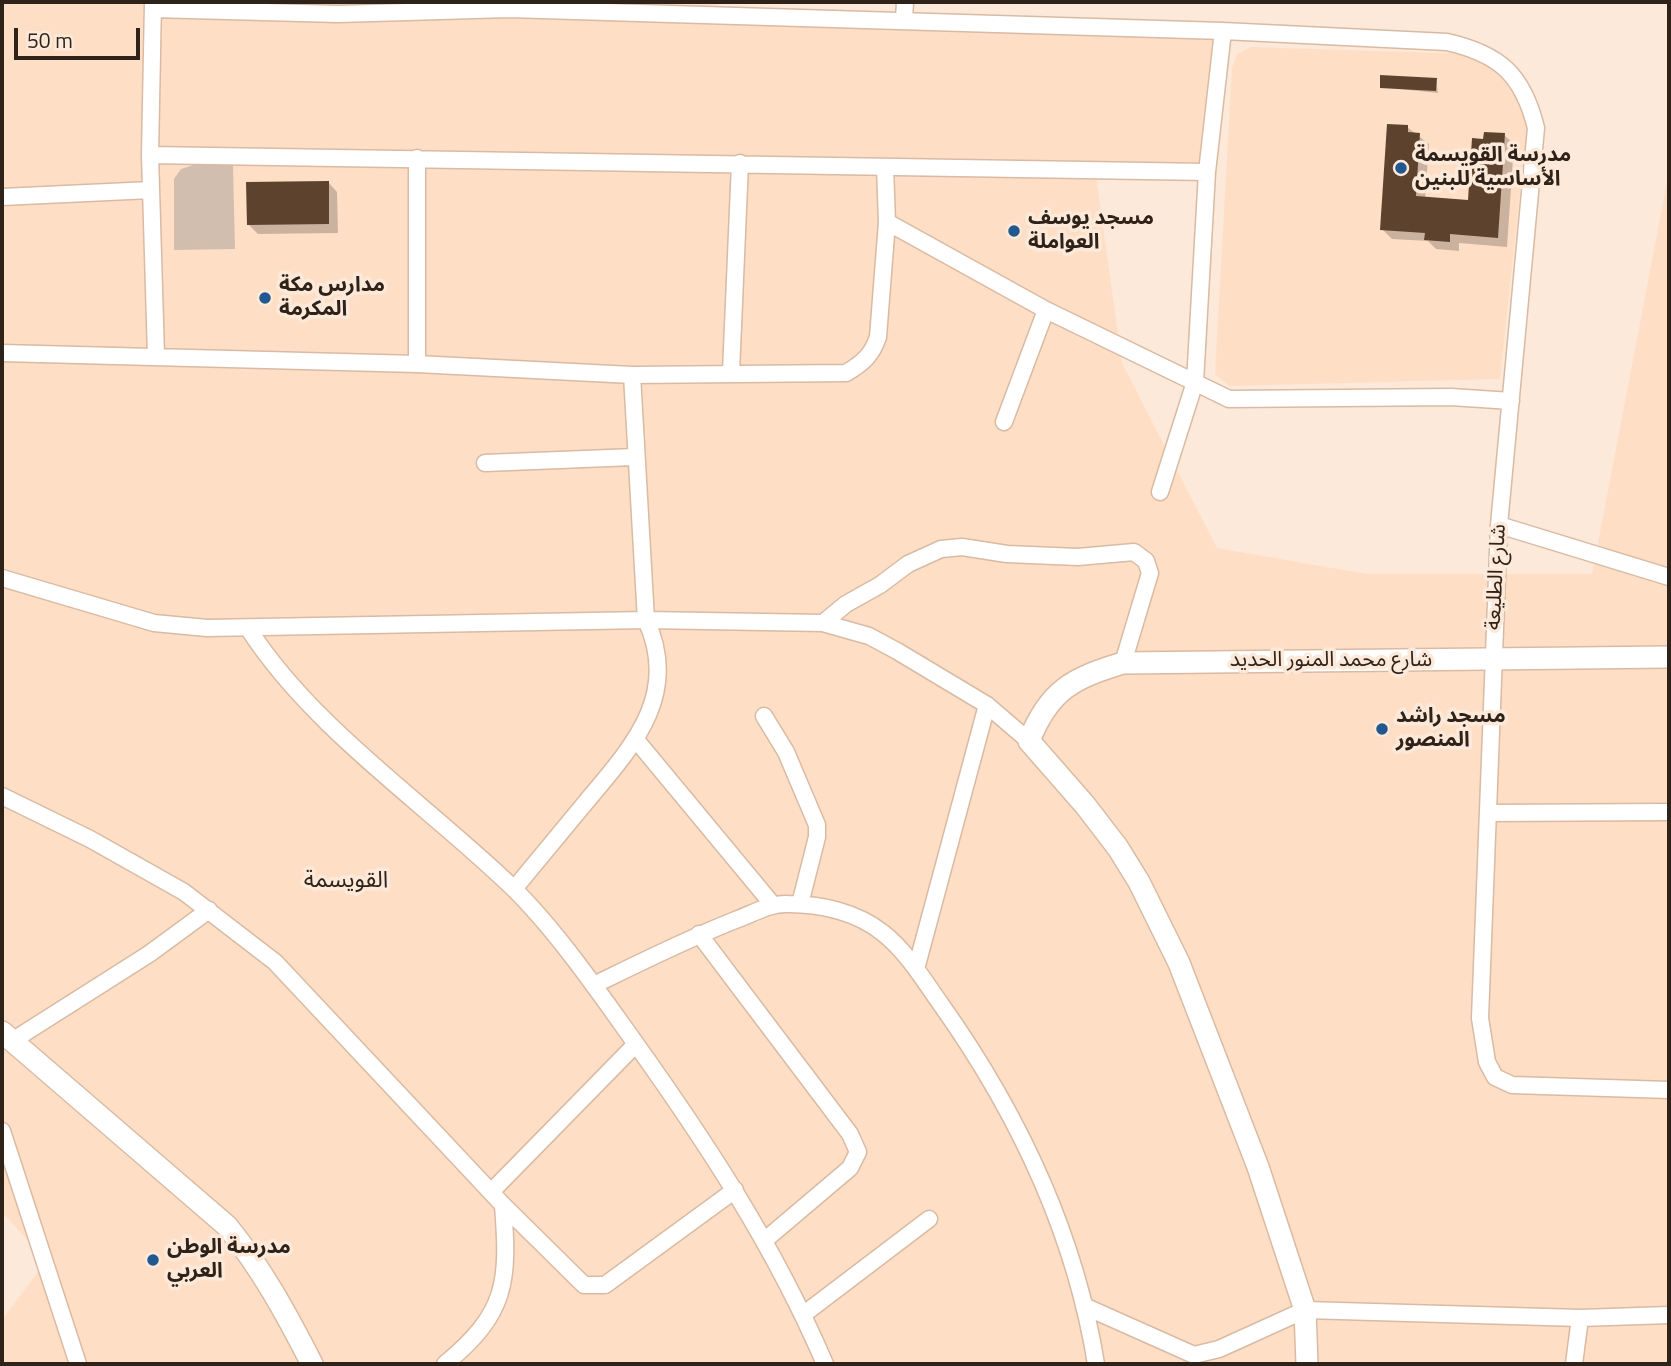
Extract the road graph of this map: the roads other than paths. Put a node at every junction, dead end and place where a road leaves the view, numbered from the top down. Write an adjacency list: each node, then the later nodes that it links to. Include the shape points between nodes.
1 (905, 2): 5 (street)
2 (510, 5): 4 (street); 5 (street)
3 (153, 6): 4 (street); 7 (street)
4 (338, 8)
5 (904, 20): 6 (street)
6 (1223, 32): 11 (street); 22 (street, شارع الطليعة, via 1447,42 1475,48 1518,79 1536,128)
7 (149, 155): 8 (street); 12 (street)
8 (417, 158): 9 (street); 18 (street)
9 (740, 163): 10 (street); 19 (street)
10 (885, 167): 11 (street); 14 (street)
11 (1208, 172): 21 (street)
12 (151, 190): 13 (street); 17 (street)
13 (2, 197)
14 (887, 222): 15 (street); 19 (street, via 878,337 864,362 846,373)
15 (1046, 310): 21 (street); 23 (street)
16 (2, 353): 17 (street)
17 (156, 356): 18 (street)
18 (417, 364): 20 (street)
19 (731, 372): 20 (street)
20 (632, 375): 24 (street)
21 (1195, 382): 22 (street, via 1229,399 1451,397); 26 (street)
22 (1511, 401): 27 (street, شارع الطليعة)
23 (1004, 422)
24 (634, 457): 25 (street); 30 (street)
25 (485, 463)
26 (1160, 492)
27 (1499, 526): 28 (street); 34 (street, شارع الطليعة)
28 (1669, 577)
29 (2, 578): 32 (street, via 154,623)
30 (646, 620): 31 (street); 32 (street); 38 (street, via 659,657 657,681)
31 (823, 623): 35 (street, via 908,564 941,549 1078,557 1134,552 1146,561 1150,573); 36 (street, via 878,641)
32 (248, 628): 43 (street, via 305,699)
33 (1669, 657): 34 (street, شارع محمد المنور الحديد)
34 (1492, 660): 35 (street, شارع محمد المنور الحديد); 42 (street, شارع الطليعة)
35 (1123, 663): 39 (street, شارع محمد المنور الحديد, via 1082,675 1063,690 1038,718)
36 (987, 705): 39 (street); 48 (street)
37 (764, 716): 44 (street, via 786,752 817,825)
38 (637, 741): 43 (street); 45 (street)
39 (1029, 741): 60 (street, via 1118,848 1180,963 1258,1167)
40 (2, 796): 46 (street, via 90,839)
41 (1669, 812): 42 (street)
42 (1488, 813): 52 (street, شارع الطليعة, via 1480,1018 1495,1077 1512,1085)
43 (514, 889): 49 (street)
44 (800, 904): 45 (street); 48 (street, via 856,916 884,933)
45 (773, 905): 47 (street)
46 (209, 910): 50 (street, via 149,954); 55 (street, via 275,962)
47 (699, 934): 49 (street); 58 (street, via 858,1152 850,1168)
48 (916, 969): 59 (street, via 1021,1135 1055,1212)
49 (594, 985): 51 (street)
50 (7, 1036): 65 (street, via 227,1226 275,1293)
51 (636, 1044): 54 (street); 55 (street)
52 (1669, 1090)
53 (2, 1131): 64 (street)
54 (735, 1190): 56 (street, via 619,1276 593,1287 584,1285); 58 (street)
55 (491, 1192): 56 (street)
56 (503, 1205): 66 (street, via 506,1254 499,1304 488,1322)
57 (929, 1219): 61 (street)
58 (765, 1240): 61 (street)
59 (1084, 1306): 60 (street, via 1194,1355 1219,1349); 68 (street)
60 (1305, 1310): 63 (street); 69 (street)
61 (804, 1314): 67 (street)
62 (1669, 1315): 63 (street)
63 (1580, 1318): 70 (street)
64 (78, 1364)
65 (312, 1364)
66 (444, 1364)
67 (825, 1364)
68 (1096, 1364)
69 (1307, 1364)
70 (1574, 1364)

